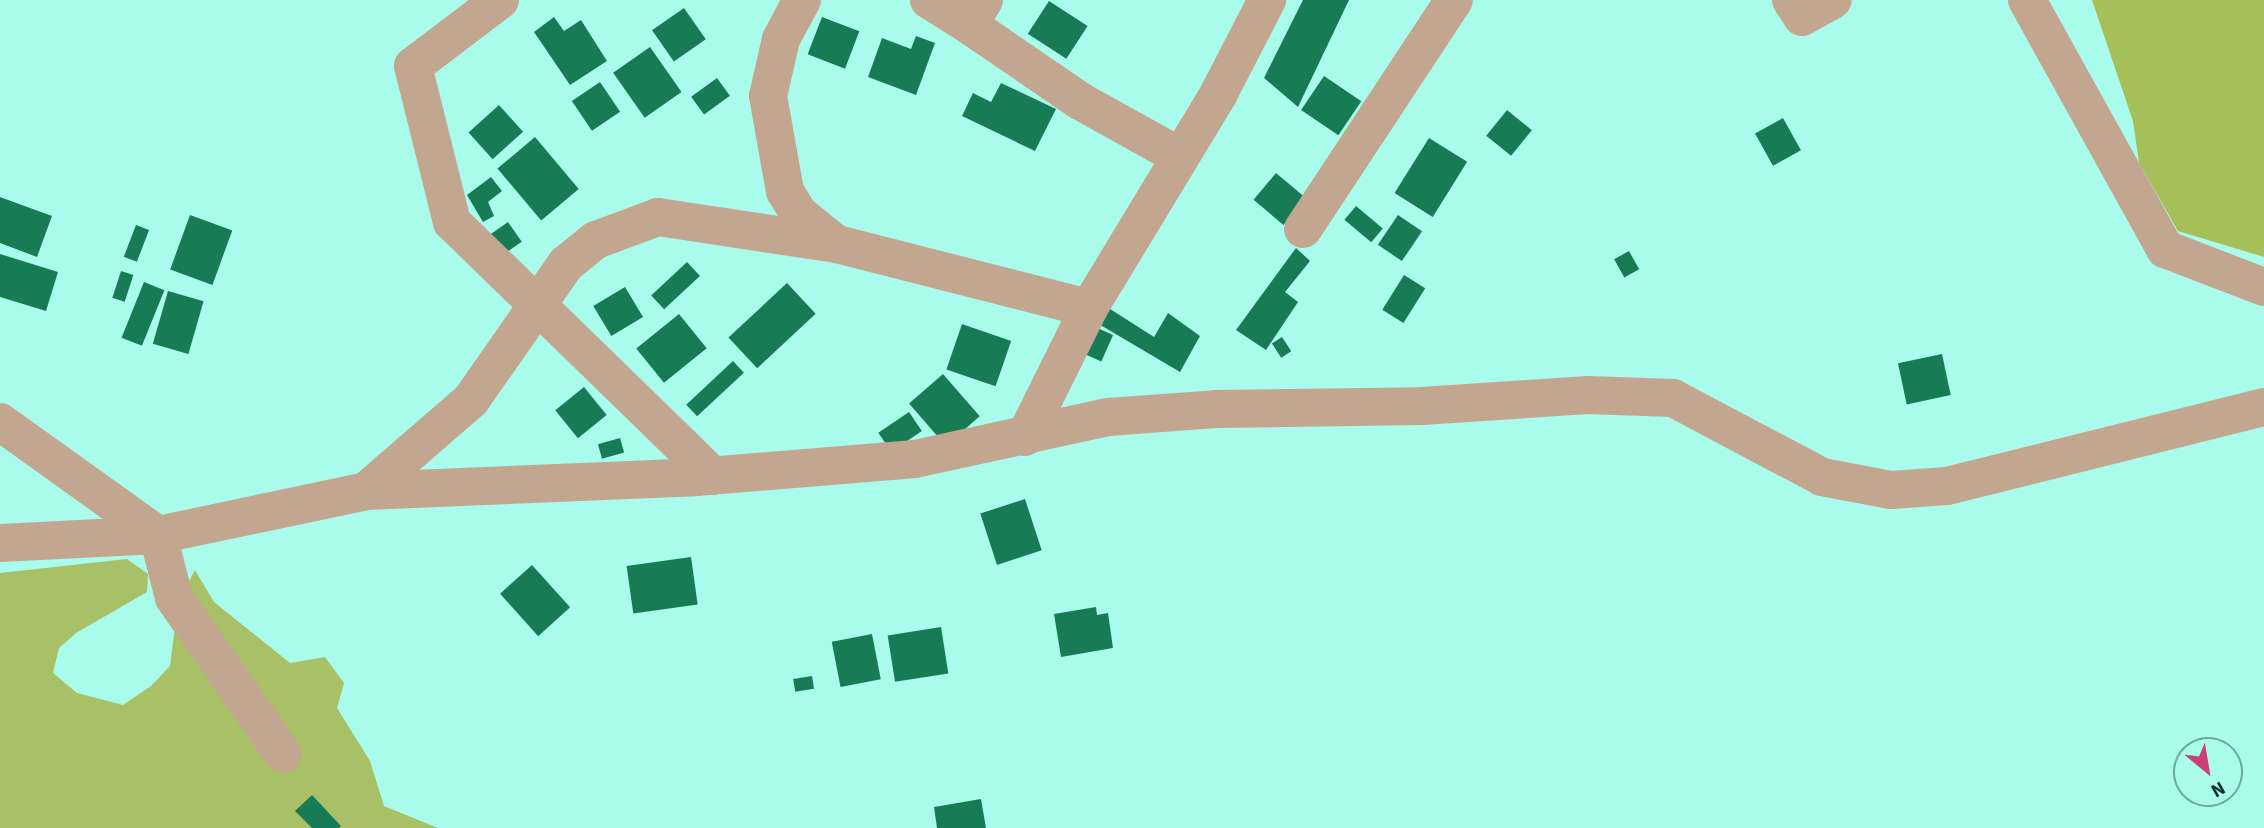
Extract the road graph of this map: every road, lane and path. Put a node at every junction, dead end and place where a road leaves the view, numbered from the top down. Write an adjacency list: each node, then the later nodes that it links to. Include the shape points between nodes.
1 (499, 0): 14 (street, via 413,66 452,222)
2 (802, 0): 12 (street, via 781,39 768,96 785,191 798,213)
3 (929, 0): 9 (street)
4 (1267, 0): 10 (street)
5 (1454, 0): 11 (street)
6 (1791, 0): 7 (street, via 1802,17)
7 (1833, 0)
8 (2027, 0): 13 (street, via 2165,249)
9 (977, 13): 10 (street, via 1080,101)
10 (1179, 156): 15 (street)
11 (1303, 229)
12 (837, 244): 14 (street, via 658,217 596,240 566,264); 15 (street)
13 (2264, 287)
14 (537, 304): 19 (street); 20 (street, via 498,369 471,400)
15 (1089, 308): 18 (street)
16 (2264, 407): 18 (street, via 1947,486 1891,490 1822,477 1673,398 1588,395 1422,407 1216,409 1108,417)
17 (0, 422): 21 (street)
18 (1024, 437): 19 (street, via 915,459)
19 (713, 476): 20 (street)
20 (366, 491): 21 (street)
21 (158, 535): 22 (street); 23 (street, via 174,598)
22 (0, 543)
23 (283, 754)

